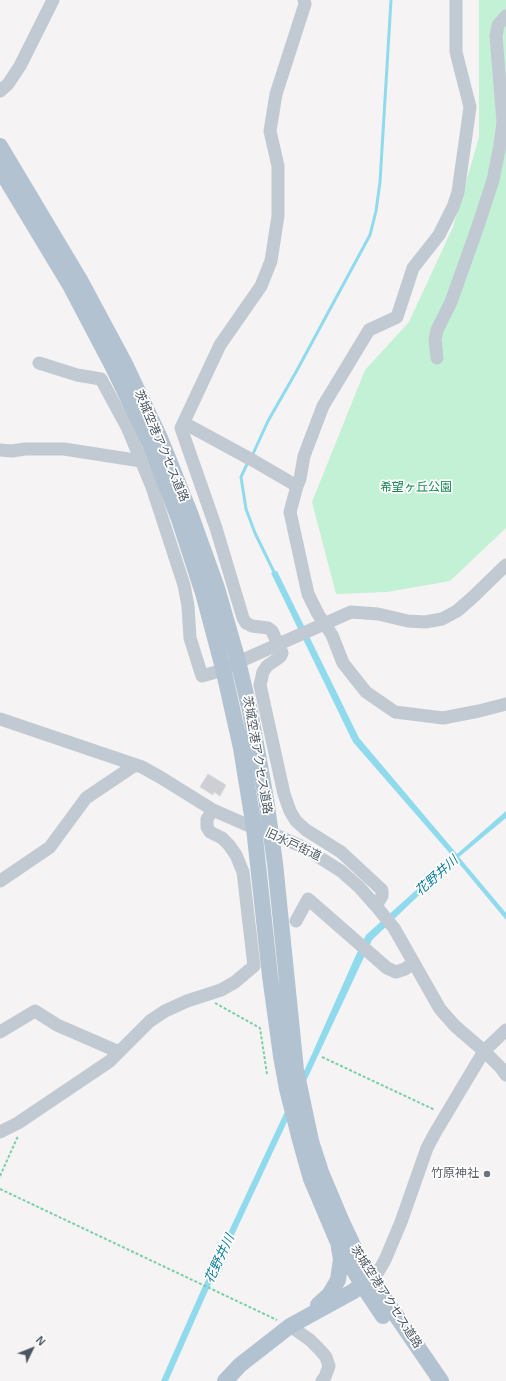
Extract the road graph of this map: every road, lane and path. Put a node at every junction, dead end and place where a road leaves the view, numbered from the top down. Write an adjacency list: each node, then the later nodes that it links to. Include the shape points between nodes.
1 (53, 0): 5 (street, via 20,66)
2 (304, 0): 10 (street, via 305,4 276,94 270,131 278,166 278,216 271,261 261,286 220,345)
3 (456, 0): 13 (street, via 456,52 470,107 458,192 439,235 413,268 397,317 369,330 324,406 304,456)
4 (506, 16): 8 (street, via 498,25 496,36 503,122 499,152 478,226 451,302 437,330)
5 (0, 91)
6 (0, 146): 17 (main road, 茨城空港アクセス道路, via 80,280 124,362 160,438 190,512)
7 (0, 169): 18 (main road, 茨城空港アクセス道路, via 74,294 150,444 179,519 203,593)
8 (437, 358)
9 (39, 363): 12 (street, via 77,375 101,378 128,429)
10 (184, 423): 13 (street); 16 (street, via 181,428 216,528 243,618 252,626 272,631)
11 (0, 450): 12 (street, via 64,449)
12 (141, 461): 18 (street, via 184,585 190,638 202,676)
13 (297, 486): 15 (street, via 290,512 295,538 308,594)
14 (506, 565): 15 (street, via 457,611 442,619 408,621 378,614 351,612)
15 (326, 624): 16 (street); 19 (street, via 343,663 366,692 395,712 443,718)
16 (279, 645): 17 (street); 26 (street, via 282,653 267,666 260,685 290,811 306,830 342,852 382,890)
17 (238, 661): 18 (street); 24 (main road, 茨城空港アクセス道路)
18 (223, 668): 23 (main road, 茨城空港アクセス道路, via 241,748)
19 (506, 704)
20 (0, 719): 21 (street, 旧水戸街道)
21 (135, 765): 22 (street, 旧水戸街道, via 160,777); 25 (street, via 86,798 50,847)
22 (212, 810): 23 (street, 旧水戸街道); 29 (street, via 207,819 207,827 229,845 243,872 254,966 235,982)
23 (254, 828): 24 (street, 旧水戸街道); 42 (main road, 茨城空港アクセス道路, via 270,976 287,1089 311,1179)
24 (271, 833): 26 (street, 旧水戸街道, via 303,847 335,867 360,888); 43 (main road, 茨城空港アクセス道路, via 296,1070 306,1118 321,1172)
25 (0, 881)
26 (380, 910): 28 (street, 旧水戸街道, via 394,928)
27 (296, 921): 28 (street, via 308,899 387,968 396,972)
28 (413, 963): 32 (street, 旧水戸街道, via 440,1009)
29 (202, 996): 33 (street, via 166,1011 150,1021); 35 (path, via 260,1028)
30 (506, 1030): 32 (street)
31 (0, 1032): 33 (street, via 36,1011 57,1025)
32 (484, 1051): 36 (street, 旧水戸街道); 37 (street)
33 (119, 1052): 38 (street, via 110,1061)
34 (322, 1057): 37 (path)
35 (267, 1074)
36 (506, 1075)
37 (446, 1115): 43 (street, via 427,1148 385,1260 378,1272)
38 (18, 1123): 39 (street); 40 (path, via 18,1137)
39 (0, 1132)
40 (0, 1176)
41 (0, 1189): 45 (path)
42 (339, 1245): 43 (main road, 茨城空港アクセス道路); 44 (main road, via 341,1259 338,1280 329,1295)
43 (367, 1282): 44 (main road); 48 (main road, 茨城空港アクセス道路); 49 (main road, 茨城空港アクセス道路)
44 (307, 1316): 45 (main road)
45 (290, 1326): 46 (main road, via 240,1364); 47 (street, via 310,1340 326,1357 328,1366)
46 (225, 1381)
47 (322, 1381)
48 (430, 1381)
49 (442, 1381)

